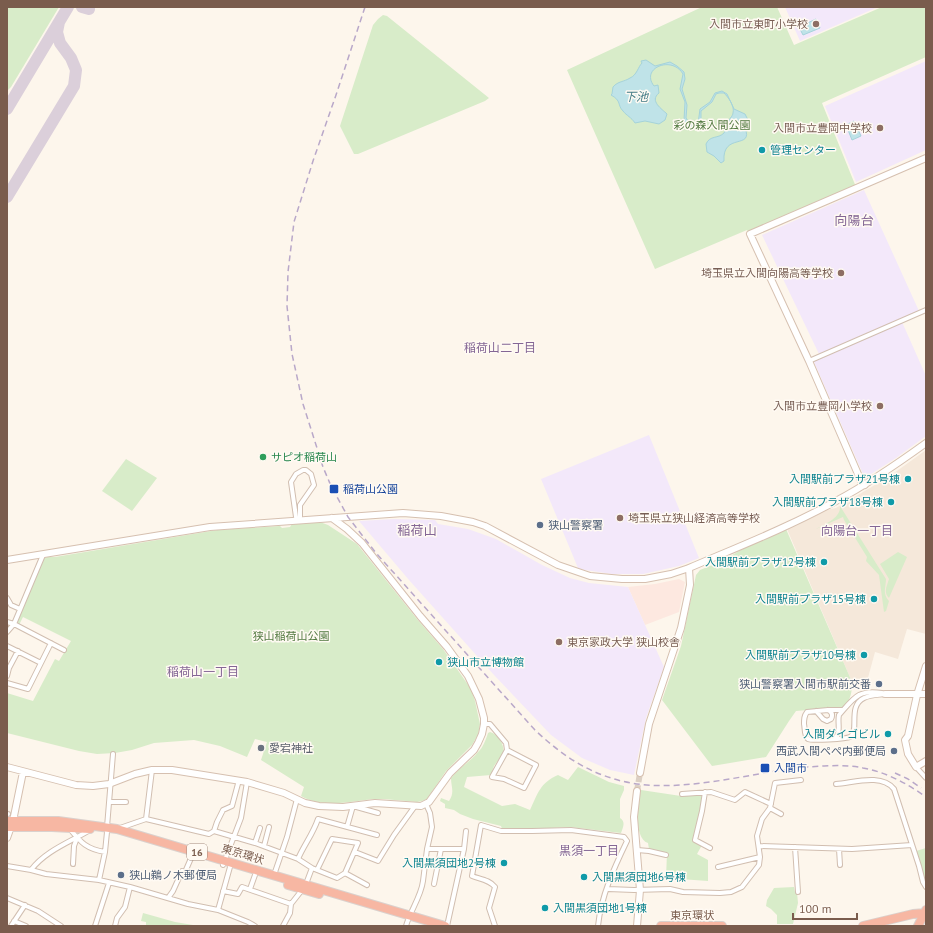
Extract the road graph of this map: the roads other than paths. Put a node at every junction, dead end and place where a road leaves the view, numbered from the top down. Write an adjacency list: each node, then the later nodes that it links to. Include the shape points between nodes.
1 (926, 158): 3 (street, via 750,234)
2 (926, 310): 3 (street)
3 (809, 361): 5 (street)
4 (926, 443): 5 (street)
5 (865, 485): 10 (street, via 812,513)
6 (332, 518): 7 (street); 10 (street, via 403,513 473,522 554,563 590,576 645,579); 31 (street, via 362,543 454,656 476,691)
7 (298, 520): 7 (street, via 291,482 299,472 306,470 311,474 314,485 301,502); 8 (street, via 205,528)
8 (43, 555): 9 (street); 12 (street)
9 (7, 560)
10 (689, 568): 43 (street, via 690,585 681,628 649,724)
11 (7, 598): 12 (street)
12 (20, 609): 14 (street)
13 (7, 622): 14 (street)
14 (14, 624): 15 (street); 16 (street)
15 (7, 632)
16 (50, 643): 18 (street); 20 (street)
17 (7, 646): 19 (street)
18 (64, 650)
19 (18, 651): 20 (street); 22 (street)
20 (40, 663): 24 (street, via 28,689)
21 (926, 666): 27 (street)
22 (8, 668): 23 (street)
23 (7, 676)
24 (7, 683)
25 (885, 694): 27 (street); 29 (street, via 862,693); 34 (street, via 860,701 854,713 854,734)
26 (926, 694): 27 (street)
27 (917, 695): 33 (street)
28 (828, 710): 29 (street); 30 (street); 30 (street, via 832,715 827,721)
29 (843, 710): 32 (street, via 838,717)
30 (816, 711): 35 (street, via 808,712 804,716 807,738)
31 (484, 724): 36 (street, via 490,724 506,743); 56 (street, via 474,750 454,768)
32 (839, 731): 34 (street); 35 (street)
33 (908, 736): 38 (street, via 914,757 919,761); 40 (street, via 905,740 907,750)
34 (845, 738): 35 (street)
35 (833, 739)
36 (507, 750): 36 (street, via 536,764 524,788 504,779 492,777)
37 (113, 754): 48 (street)
38 (926, 761): 40 (street)
39 (7, 767): 42 (street)
40 (916, 767): 44 (street)
41 (152, 770): 45 (street, via 172,770); 48 (street); 62 (street)
42 (23, 772): 48 (street, via 76,785); 63 (street)
43 (640, 773)
44 (926, 778)
45 (239, 780): 47 (street); 71 (street, via 232,806 223,810)
46 (801, 780): 59 (street, via 775,783)
47 (247, 782): 53 (street); 74 (street, via 241,818)
48 (112, 783): 54 (street)
49 (836, 784): 78 (street, via 875,780 891,786)
50 (637, 791): 87 (street, via 634,817)
51 (705, 792): 52 (street); 59 (street, via 735,800 745,792); 82 (street, via 694,840)
52 (682, 794)
53 (297, 799): 57 (street, via 319,806); 90 (street)
54 (110, 802): 55 (street); 69 (street)
55 (126, 802)
56 (426, 804): 58 (street); 83 (street, via 432,827)
57 (353, 806): 58 (street, via 375,803); 60 (street); 65 (street)
58 (415, 806): 89 (street, via 378,861)
59 (770, 806): 61 (street); 80 (street, via 762,819 757,836)
60 (378, 813)
61 (781, 814)
62 (146, 819): 70 (street); 71 (street, via 209,834)
63 (9, 821): 66 (highway, 東京環状 / 16); 69 (highway, 東京環状 / 16, via 58,821); 75 (street)
64 (269, 827): 79 (street)
65 (347, 827): 73 (street); 94 (street, via 318,819)
66 (70, 828): 68 (highway, 東京環状 / 16); 76 (street)
67 (260, 828): 77 (street)
68 (92, 829): 69 (highway, 東京環状 / 16); 76 (street)
69 (107, 829): 70 (highway, 東京環状 / 16); 88 (street); 92 (highway, 東京環状 / 16)
70 (117, 829): 96 (highway, 東京環状 / 16)
71 (214, 831): 74 (street)
72 (466, 831): 85 (street)
73 (377, 835)
74 (234, 836): 77 (street); 96 (street)
75 (7, 838)
76 (77, 838): 88 (street, via 87,847); 95 (street); 101 (street, via 39,860)
77 (255, 843): 79 (street)
78 (912, 845): 86 (street); 112 (street)
79 (264, 846): 90 (street)
80 (758, 846): 81 (street); 93 (street)
81 (795, 847): 86 (street); 117 (street)
82 (710, 848)
83 (427, 849): 84 (street); 125 (street, via 422,887)
84 (441, 849): 85 (street); 108 (street)
85 (464, 849): 137 (street)
86 (839, 849): 97 (street)
87 (637, 850): 91 (street, via 649,850); 115 (street)
88 (105, 852): 106 (street)
89 (355, 852): 102 (street, via 358,843 332,839); 103 (street)
90 (282, 853): 94 (street); 105 (street)
91 (666, 855)
92 (192, 856): 96 (highway, 東京環状 / 16); 119 (street)
93 (760, 857): 99 (street); 115 (street, via 759,865 742,887 730,892)
94 (298, 860): 100 (street)
95 (73, 864)
96 (226, 864): 104 (highway, 東京環状 / 16); 105 (highway, 東京環状 / 16); 116 (street)
97 (840, 865)
98 (7, 866): 101 (street)
99 (718, 867)
100 (312, 868): 102 (street); 111 (street)
101 (31, 870): 106 (street)
102 (317, 870): 103 (street, via 337,878)
103 (345, 873): 109 (street)
104 (256, 875): 111 (highway, 東京環状 / 16); 113 (street)
105 (274, 875): 111 (highway, 東京環状 / 16)
106 (99, 880): 107 (street)
107 (109, 883): 110 (street); 131 (street)
108 (434, 884)
109 (366, 885)
110 (130, 887): 119 (street); 132 (street, via 125,907)
111 (304, 887): 121 (street); 125 (highway, 東京環状 / 16)
112 (926, 887)
113 (250, 889): 116 (street, via 242,887 238,894); 121 (street)
114 (608, 889): 115 (street); 138 (street, via 627,841 624,837 571,830 501,830 481,825 472,876 495,887 489,908); 139 (street, via 601,904)
115 (640, 890): 140 (street)
116 (223, 891): 123 (street)
117 (798, 892)
118 (9, 898): 120 (street); 122 (street)
119 (168, 898): 123 (street)
120 (7, 903)
121 (291, 904): 135 (street, via 290,913)
122 (26, 905): 126 (street); 130 (street)
123 (218, 910): 127 (street)
124 (924, 916): 143 (highway); 144 (highway)
125 (408, 920): 136 (highway, 東京環状 / 16); 137 (highway, 東京環状 / 16)
126 (14, 921): 128 (street); 129 (street)
127 (248, 922): 133 (street); 134 (street)
128 (11, 926)
129 (26, 926)
130 (60, 926)
131 (95, 926)
132 (115, 926)
133 (246, 926)
134 (255, 926)
135 (283, 926)
136 (429, 926)
137 (446, 926)
138 (496, 926)
139 (598, 926)
140 (637, 926)
141 (661, 926): 142 (highway, 東京環状)
142 (722, 926)
143 (863, 926)
144 (886, 926)

